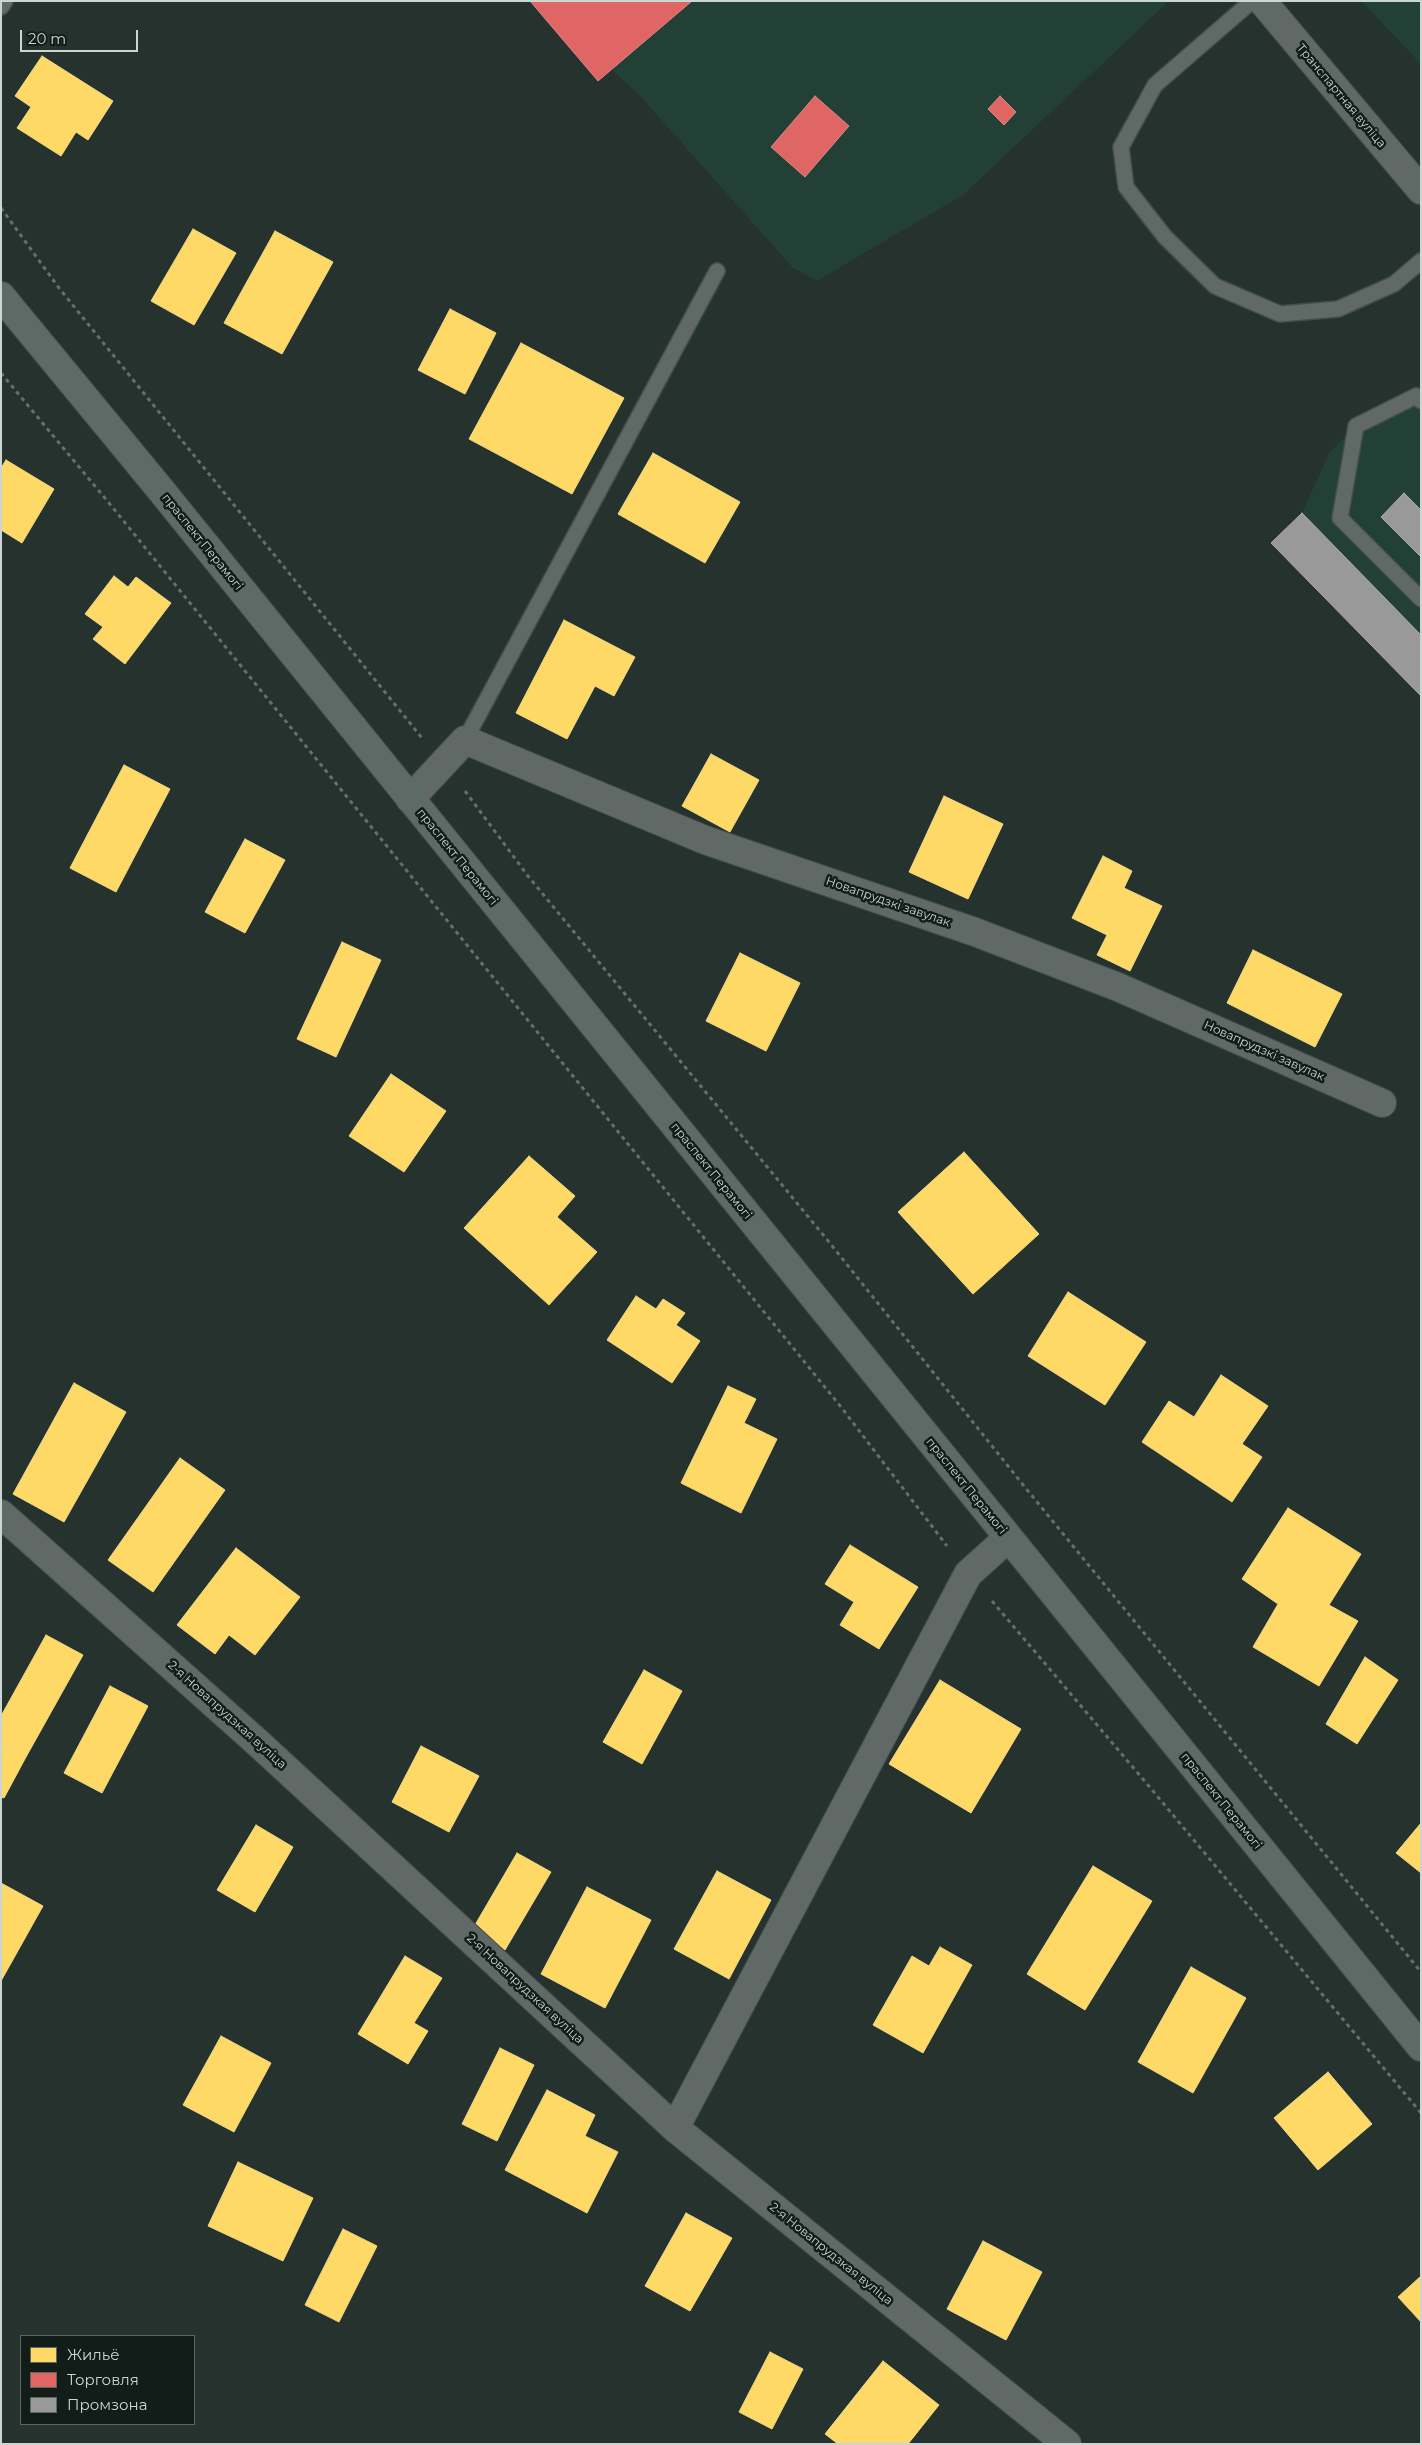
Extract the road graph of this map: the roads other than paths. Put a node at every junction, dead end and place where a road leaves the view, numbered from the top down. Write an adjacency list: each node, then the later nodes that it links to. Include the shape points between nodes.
1 (5, 1): 4 (lane)
2 (1252, 1): 6 (lane, via 1155,85 1122,147 1126,187 1165,237 1215,286 1280,314 1338,309 1394,284)
3 (1262, 1): 5 (street, Транспартная вуліца)
4 (1, 7)
5 (1421, 190)
6 (1421, 261)
7 (717, 271): 11 (lane)
8 (1, 296): 12 (main road, праспект Перамогі)
9 (1421, 401): 10 (lane, via 1416,396 1356,426 1340,518)
10 (1421, 599)
11 (466, 740): 12 (street); 13 (street, Новапрудзкі завулак, via 705,840 975,932 1118,987)
12 (410, 799): 15 (main road, праспект Перамогі)
13 (1382, 1103)
14 (1, 1514): 17 (street, 2-я Новапрудзкая вуліца, via 258,1743)
15 (1008, 1538): 16 (main road, праспект Перамогі); 17 (street, via 968,1574)
16 (1421, 2047)
17 (675, 2128): 18 (street, 2-я Новапрудзкая вуліца)
18 (1067, 2444)

